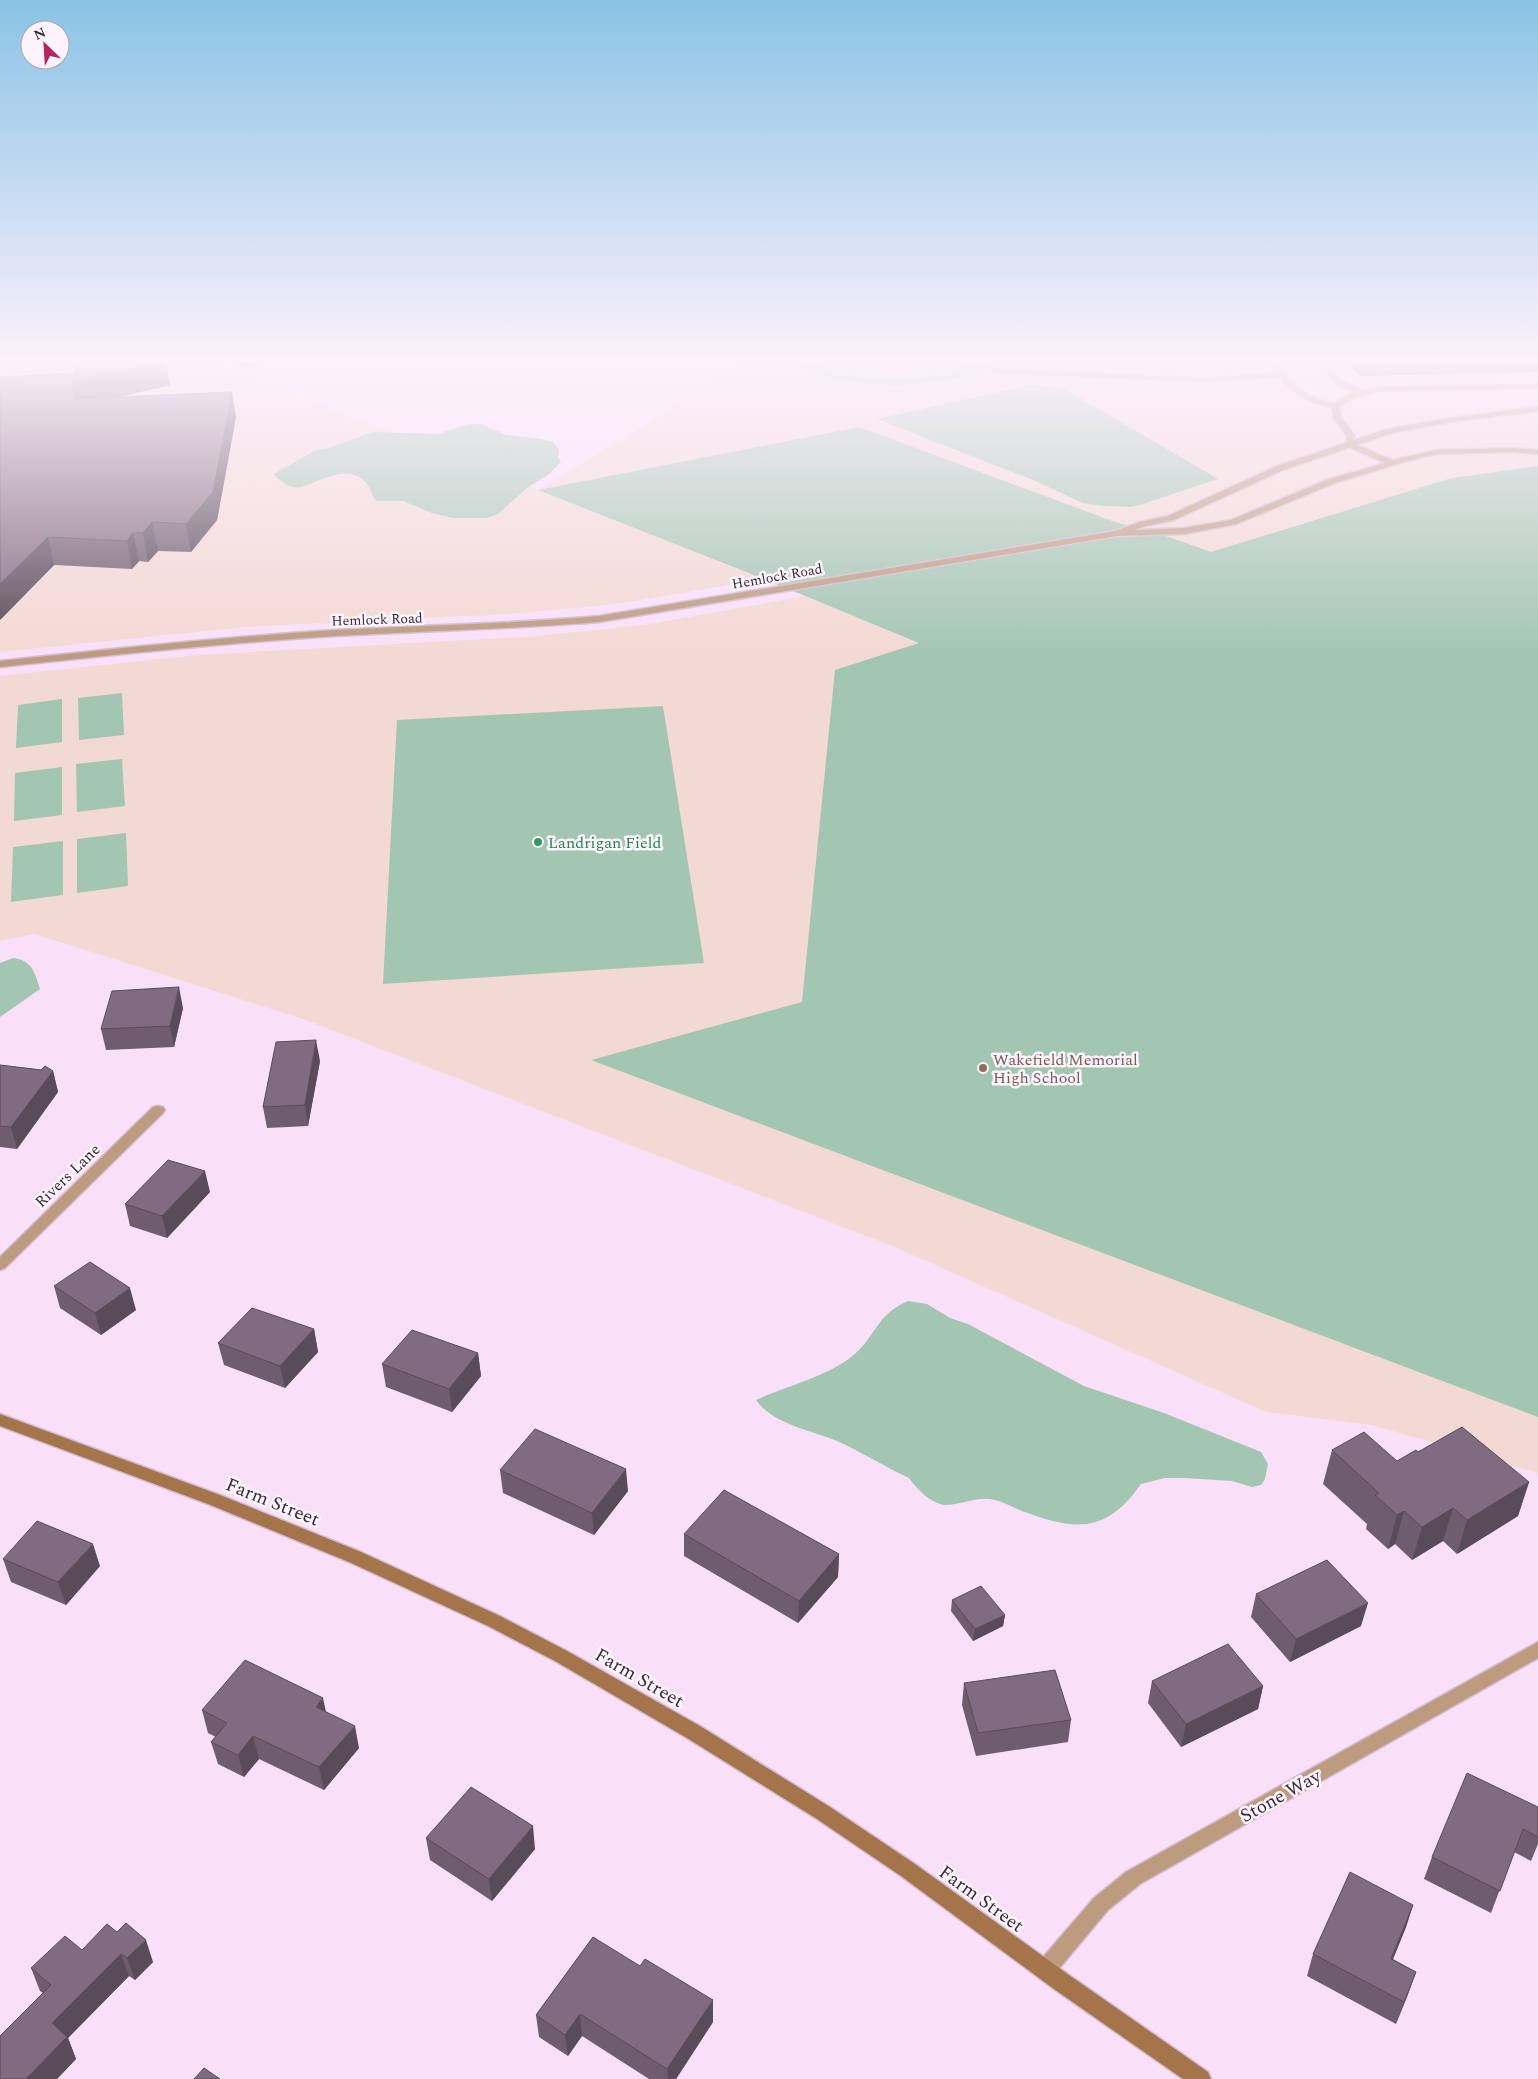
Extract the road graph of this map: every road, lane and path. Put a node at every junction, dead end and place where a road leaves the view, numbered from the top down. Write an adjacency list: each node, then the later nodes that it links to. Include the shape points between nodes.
1 (1308, 459): 5 (street, Hemlock Road, via 1253,479 1171,518)
2 (1383, 459): 4 (street)
3 (1408, 459): 4 (street)
4 (1392, 463): 5 (street, via 1332,481 1233,522 1184,531)
5 (1117, 533): 6 (street, Hemlock Road, via 599,618 518,626 217,641)
6 (0, 664)
7 (158, 1110): 8 (street, Rivers Lane)
8 (0, 1264)
9 (0, 1420): 11 (main road, Farm Street, via 356,1558 558,1655 786,1789 910,1872)
10 (1538, 1649): 11 (street, Stone Way, via 1133,1878 1101,1904)
11 (1045, 1970): 12 (main road, Farm Street)
12 (1201, 2079)

